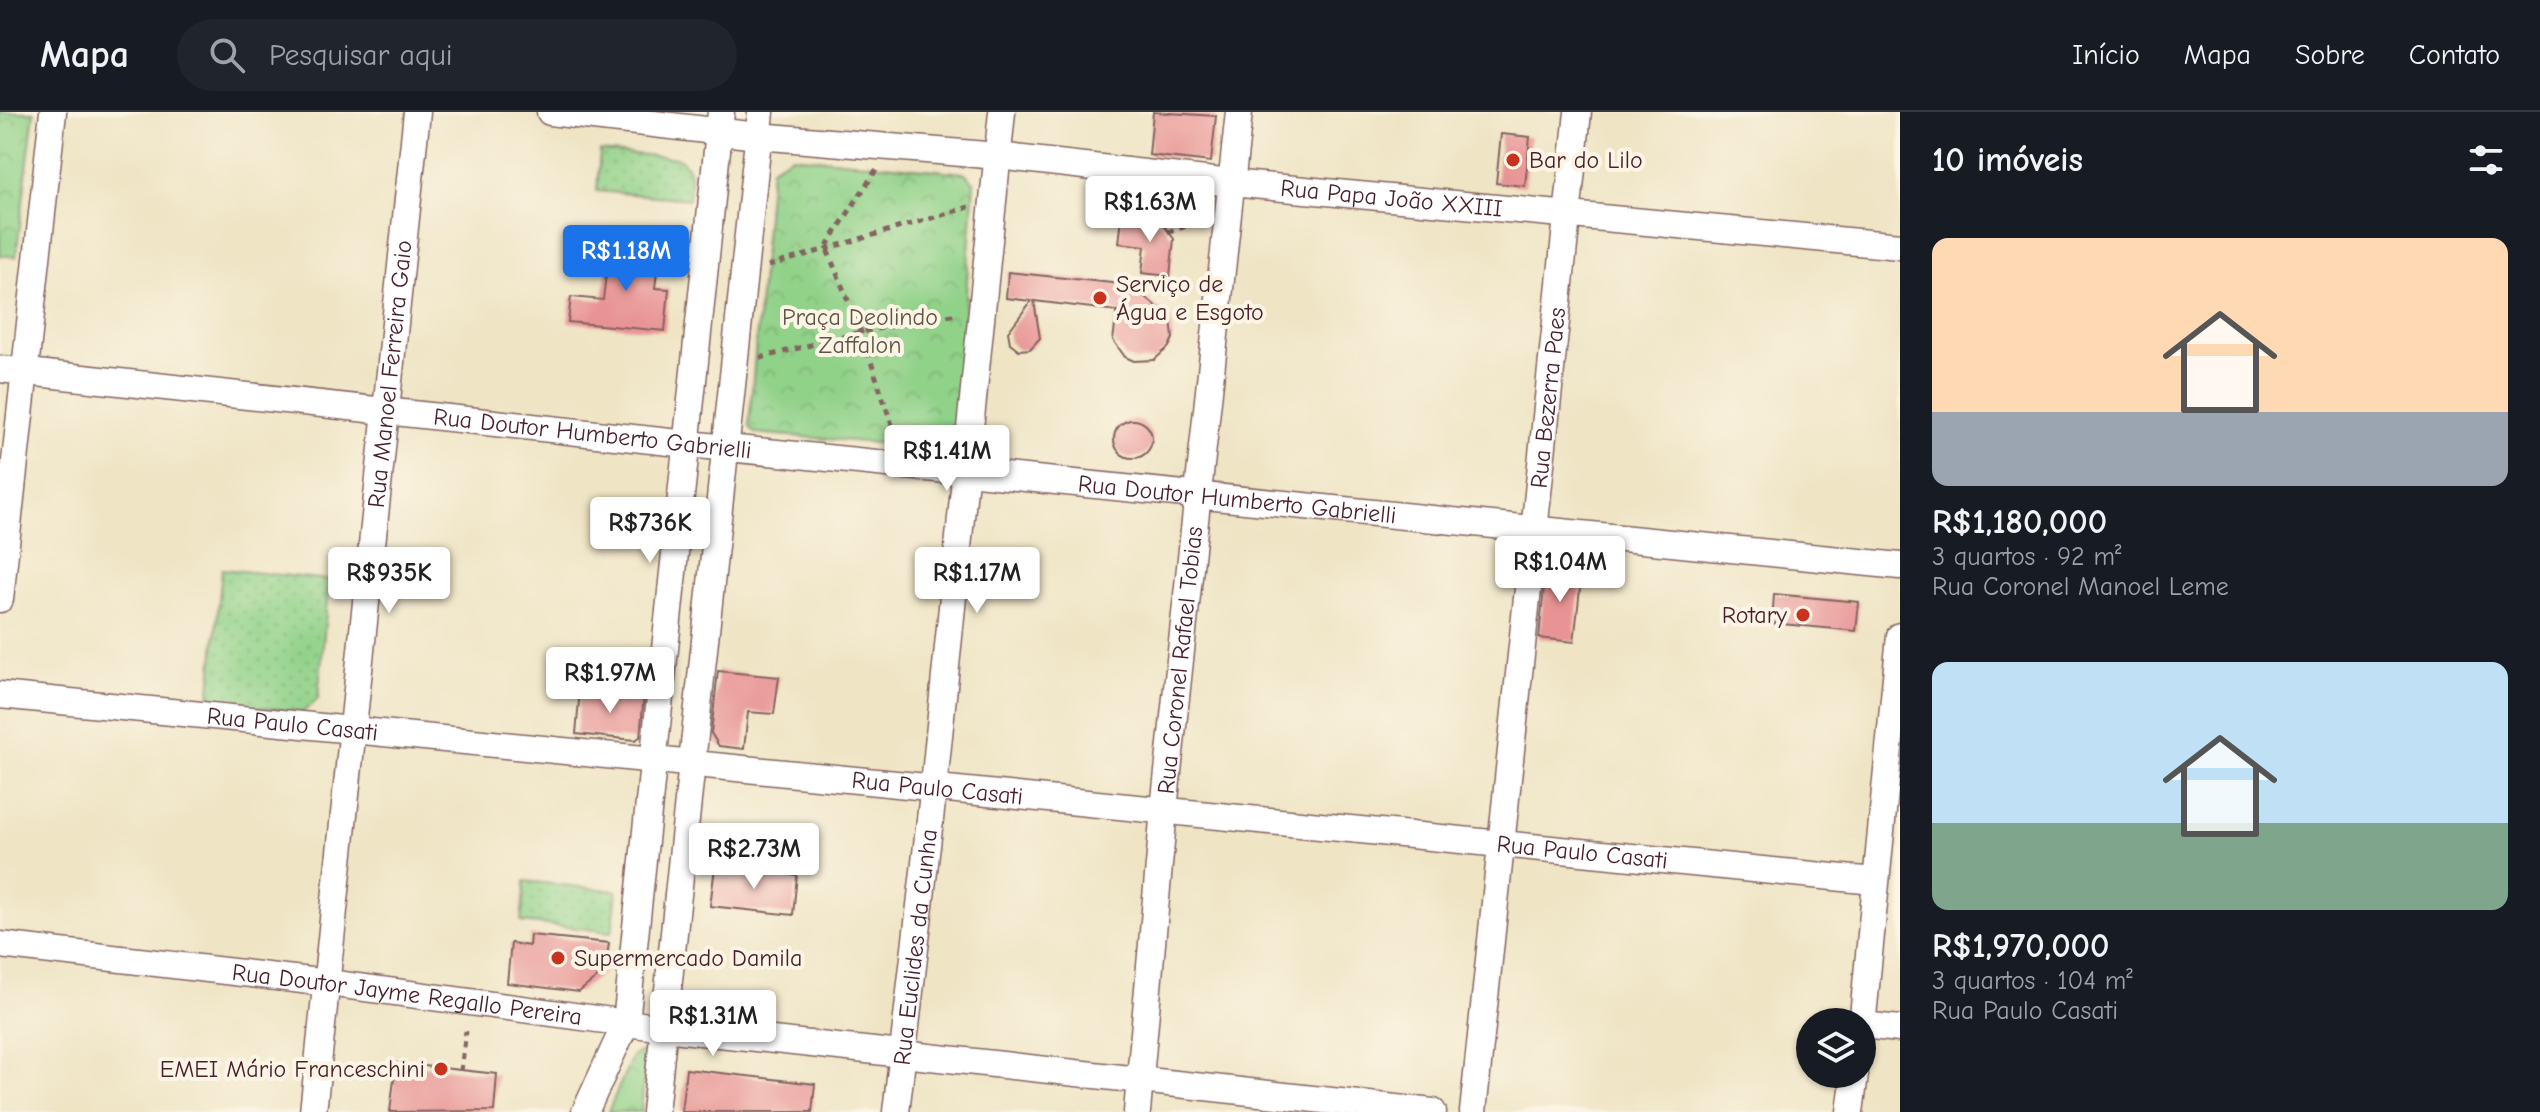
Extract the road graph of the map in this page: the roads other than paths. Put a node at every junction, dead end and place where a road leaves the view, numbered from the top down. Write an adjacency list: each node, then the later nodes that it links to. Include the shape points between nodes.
1 (53, 112): 13 (street)
2 (417, 112): 14 (street, Rua Manoel Ferreira Gaio)
3 (550, 112): 7 (street, Rua Papa João XXIII)
4 (1002, 112): 9 (street, Rua Euclides da Cunha)
5 (1239, 112): 10 (street, Rua Coronel Rafael Tobias)
6 (1578, 112): 11 (street, Rua Bezerra Paes)
7 (719, 122): 8 (street, Rua Papa João XXIII); 15 (street)
8 (759, 124): 9 (street, Rua Papa João XXIII); 16 (street)
9 (998, 156): 10 (street, Rua Papa João XXIII); 17 (street, Rua Euclides da Cunha)
10 (1231, 183): 11 (street, Rua Papa João XXIII); 18 (street, Rua Coronel Rafael Tobias)
11 (1568, 214): 12 (street, Rua Papa João XXIII); 19 (street, Rua Bezerra Paes)
12 (1900, 246)
13 (12, 371): 14 (street, Rua Doutor Humberto Gabrielli); 21 (street)
14 (385, 411): 15 (street, Rua Doutor Humberto Gabrielli); 24 (street, Rua Manoel Ferreira Gaio)
15 (688, 444): 16 (street, Rua Doutor Humberto Gabrielli); 25 (street)
16 (728, 447): 17 (street, Rua Doutor Humberto Gabrielli); 26 (street)
17 (967, 469): 18 (street, Rua Doutor Humberto Gabrielli); 27 (street, Rua Euclides da Cunha)
18 (1198, 494): 19 (street, Rua Doutor Humberto Gabrielli); 29 (street, Rua Coronel Rafael Tobias)
19 (1535, 527): 20 (street, Rua Doutor Humberto Gabrielli); 30 (street, Rua Bezerra Paes)
20 (1900, 566)
21 (0, 599)
22 (1900, 636): 28 (street)
23 (0, 695): 24 (street, Rua Paulo Casati)
24 (352, 732): 25 (street, Rua Paulo Casati); 33 (street, Rua Manoel Ferreira Gaio)
25 (656, 759): 26 (street, Rua Paulo Casati); 35 (street)
26 (689, 761): 27 (street, Rua Paulo Casati); 37 (street)
27 (934, 785): 29 (street, Rua Paulo Casati); 39 (street, Rua Euclides da Cunha)
28 (1893, 798): 31 (street)
29 (1164, 809): 30 (street, Rua Paulo Casati); 40 (street, Rua Coronel Rafael Tobias)
30 (1500, 843): 31 (street, Rua Paulo Casati); 48 (street, Rua Bezerra Paes)
31 (1874, 881): 34 (street)
32 (0, 945): 33 (street, Rua Doutor Jayme Regallo Pereira)
33 (328, 983): 35 (street, Rua Doutor Jayme Regallo Pereira); 42 (street, Rua Manoel Ferreira Gaio)
34 (1863, 1008)
35 (626, 1023): 37 (street, Rua Doutor Jayme Regallo Pereira); 43 (street)
36 (1876, 1027): 38 (street)
37 (664, 1028): 39 (street, Rua Doutor Jayme Regallo Pereira); 44 (street)
38 (1900, 1029)
39 (903, 1054): 40 (street, Rua Doutor Jayme Regallo Pereira); 45 (street, Rua Euclides da Cunha)
40 (1141, 1078): 46 (street, Rua Coronel Rafael Tobias); 47 (street, Rua Doutor Jayme Regallo Pereira)
41 (1853, 1088): 49 (street)
42 (313, 1112)
43 (585, 1112)
44 (655, 1112)
45 (896, 1112)
46 (1137, 1112)
47 (1433, 1112)
48 (1473, 1112)
49 (1850, 1112)

